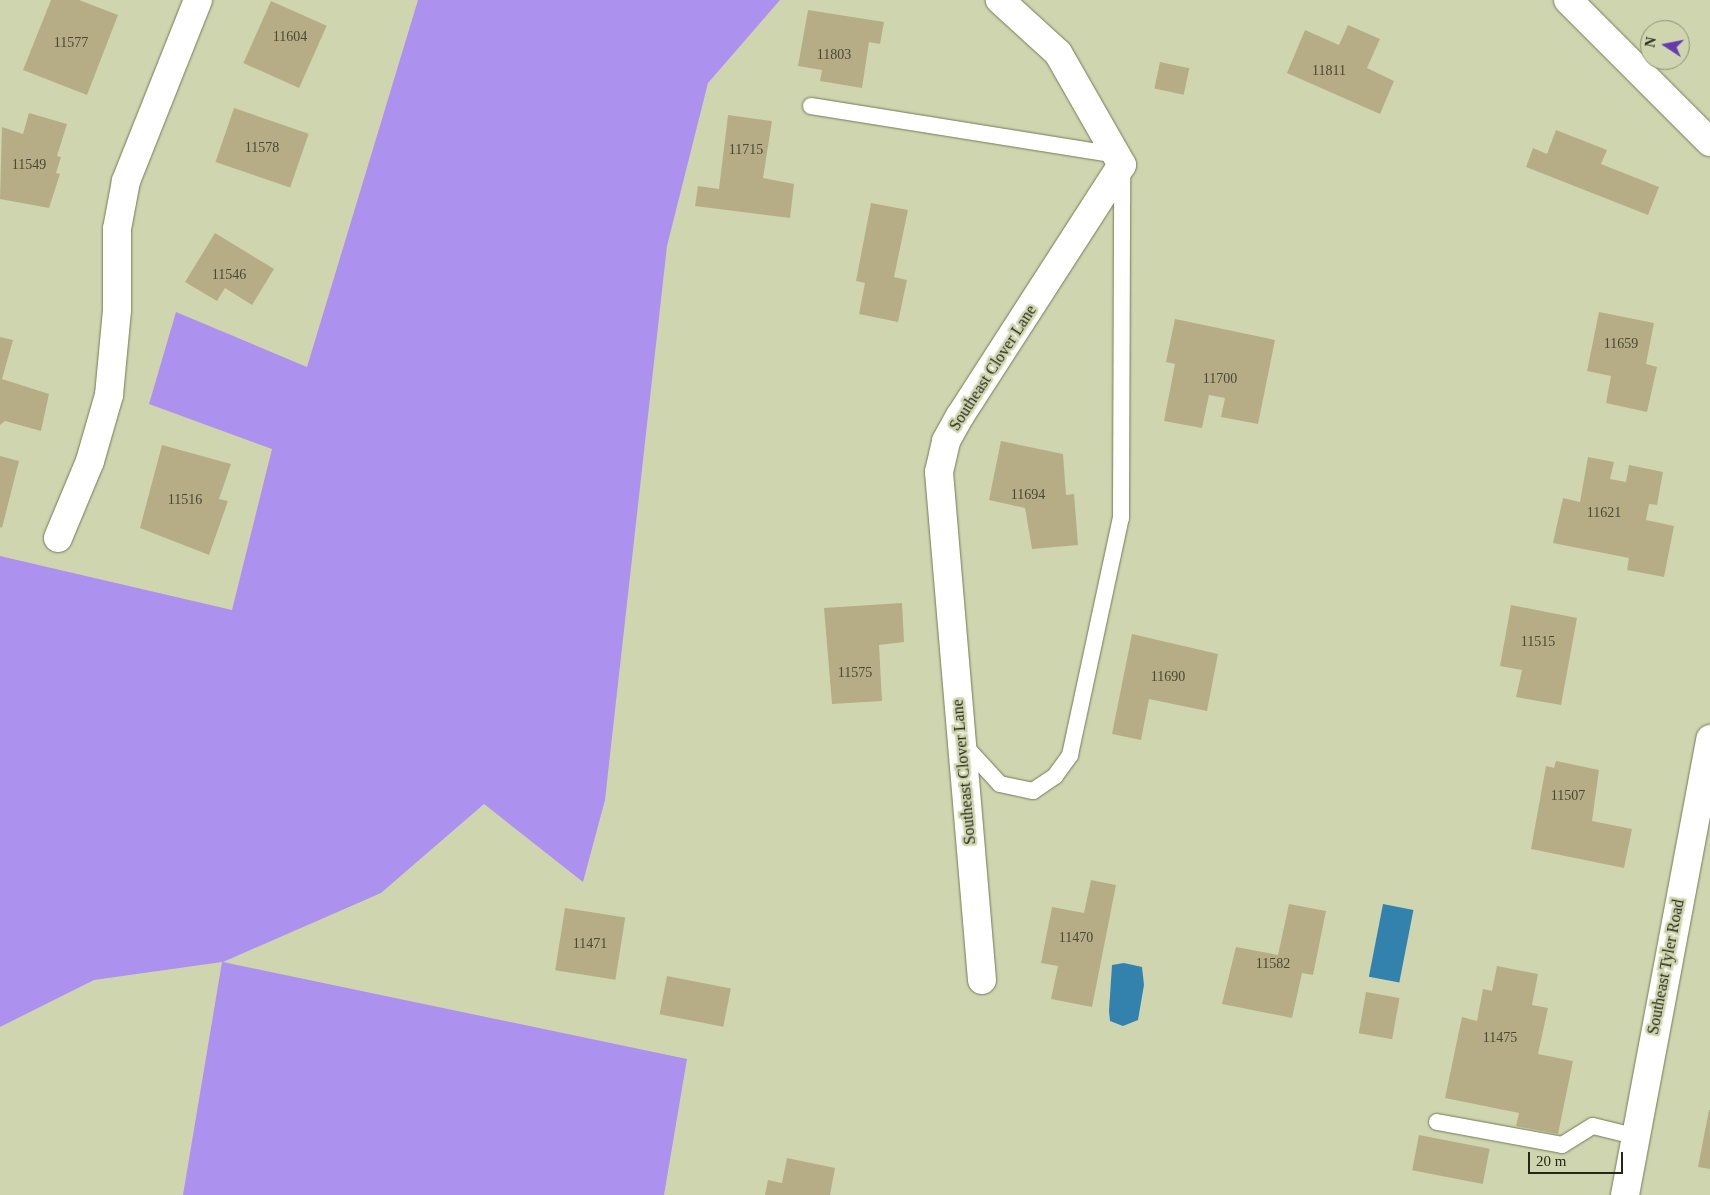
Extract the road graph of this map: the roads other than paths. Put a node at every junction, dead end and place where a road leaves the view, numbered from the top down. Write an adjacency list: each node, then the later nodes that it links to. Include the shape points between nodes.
1 (198, 0): 7 (street, via 126,181 117,229 117,310 109,395 90,461)
2 (1000, 0): 6 (street, via 1058,53)
3 (1568, 0): 5 (street)
4 (811, 106): 6 (lane)
5 (1710, 142)
6 (1119, 160): 9 (street, Southeast Clover Lane, via 946,440 939,472); 9 (lane, via 1121,518 1070,755 1055,776 1033,791 1000,784)
7 (58, 538)
8 (1710, 739): 12 (street, Southeast Tyler Road)
9 (962, 743): 10 (street, Southeast Clover Lane)
10 (982, 980)
11 (1437, 1122): 12 (lane, via 1562,1145 1593,1126)
12 (1634, 1136): 13 (street, Southeast Tyler Road)
13 (1625, 1195)

